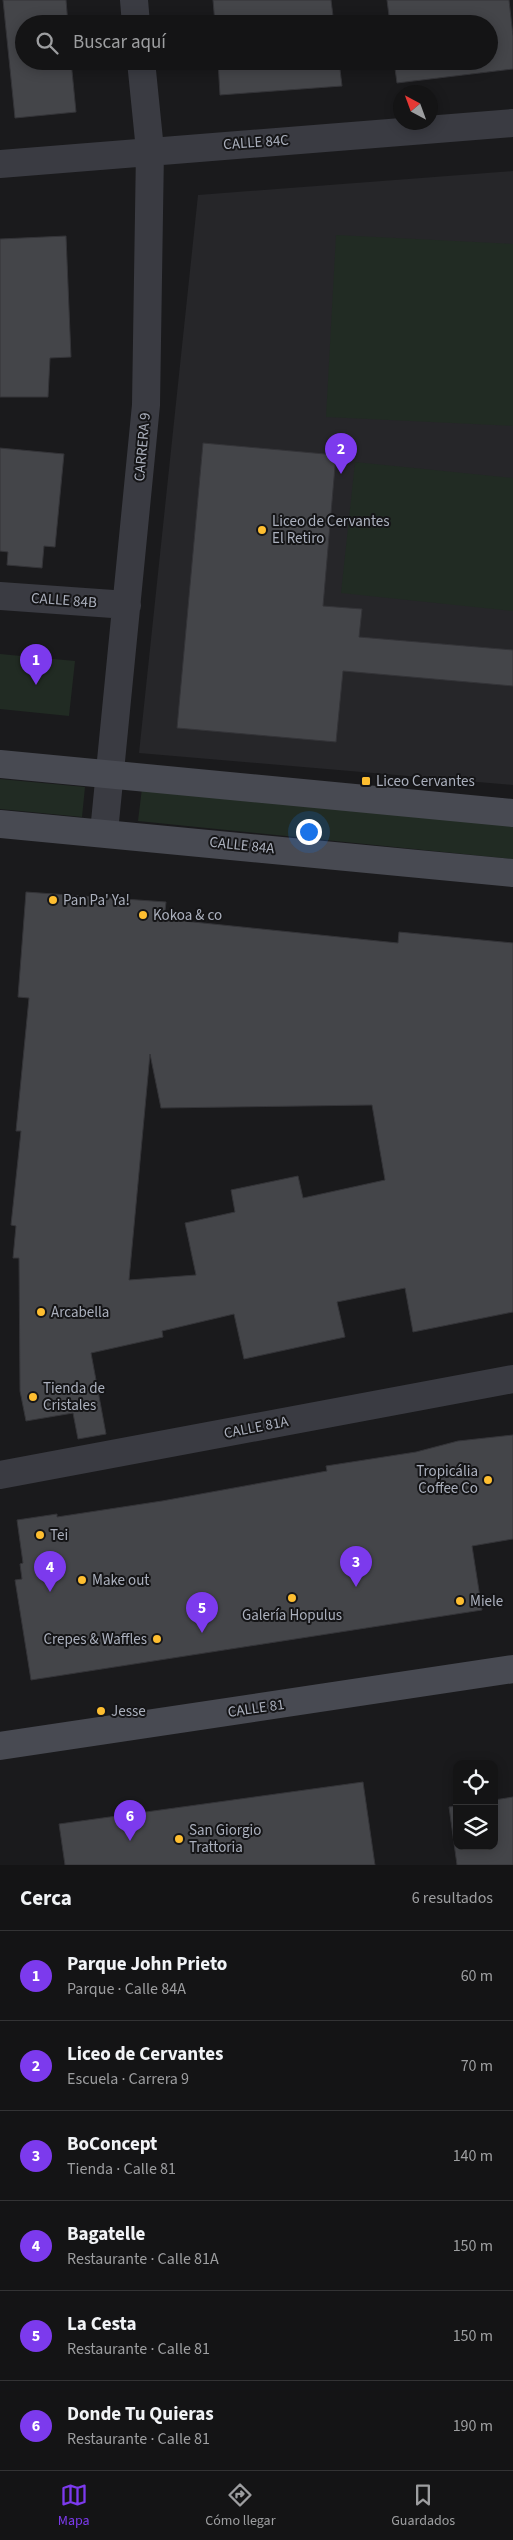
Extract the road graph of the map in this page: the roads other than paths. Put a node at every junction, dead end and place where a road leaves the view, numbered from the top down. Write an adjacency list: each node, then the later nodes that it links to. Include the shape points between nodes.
1 (134, 0): 2 (street)
2 (135, 15)
3 (141, 70): 5 (street, CARRERA 9)
4 (513, 123): 5 (street, CALLE 84C)
5 (150, 150): 6 (street, CALLE 84C); 8 (street, CARRERA 9, via 146,404)
6 (0, 164)
7 (0, 596): 8 (street, CALLE 84B)
8 (127, 605): 10 (street, CARRERA 9)
9 (0, 764): 10 (street)
10 (110, 774): 11 (street); 13 (street, CARRERA 9)
11 (513, 813)
12 (0, 824): 13 (street, CALLE 84A)
13 (104, 832): 14 (street, CALLE 84A)
14 (513, 873)
15 (513, 1379): 16 (street, CALLE 81A)
16 (0, 1475)
17 (513, 1669): 18 (street, CALLE 81)
18 (0, 1746)

